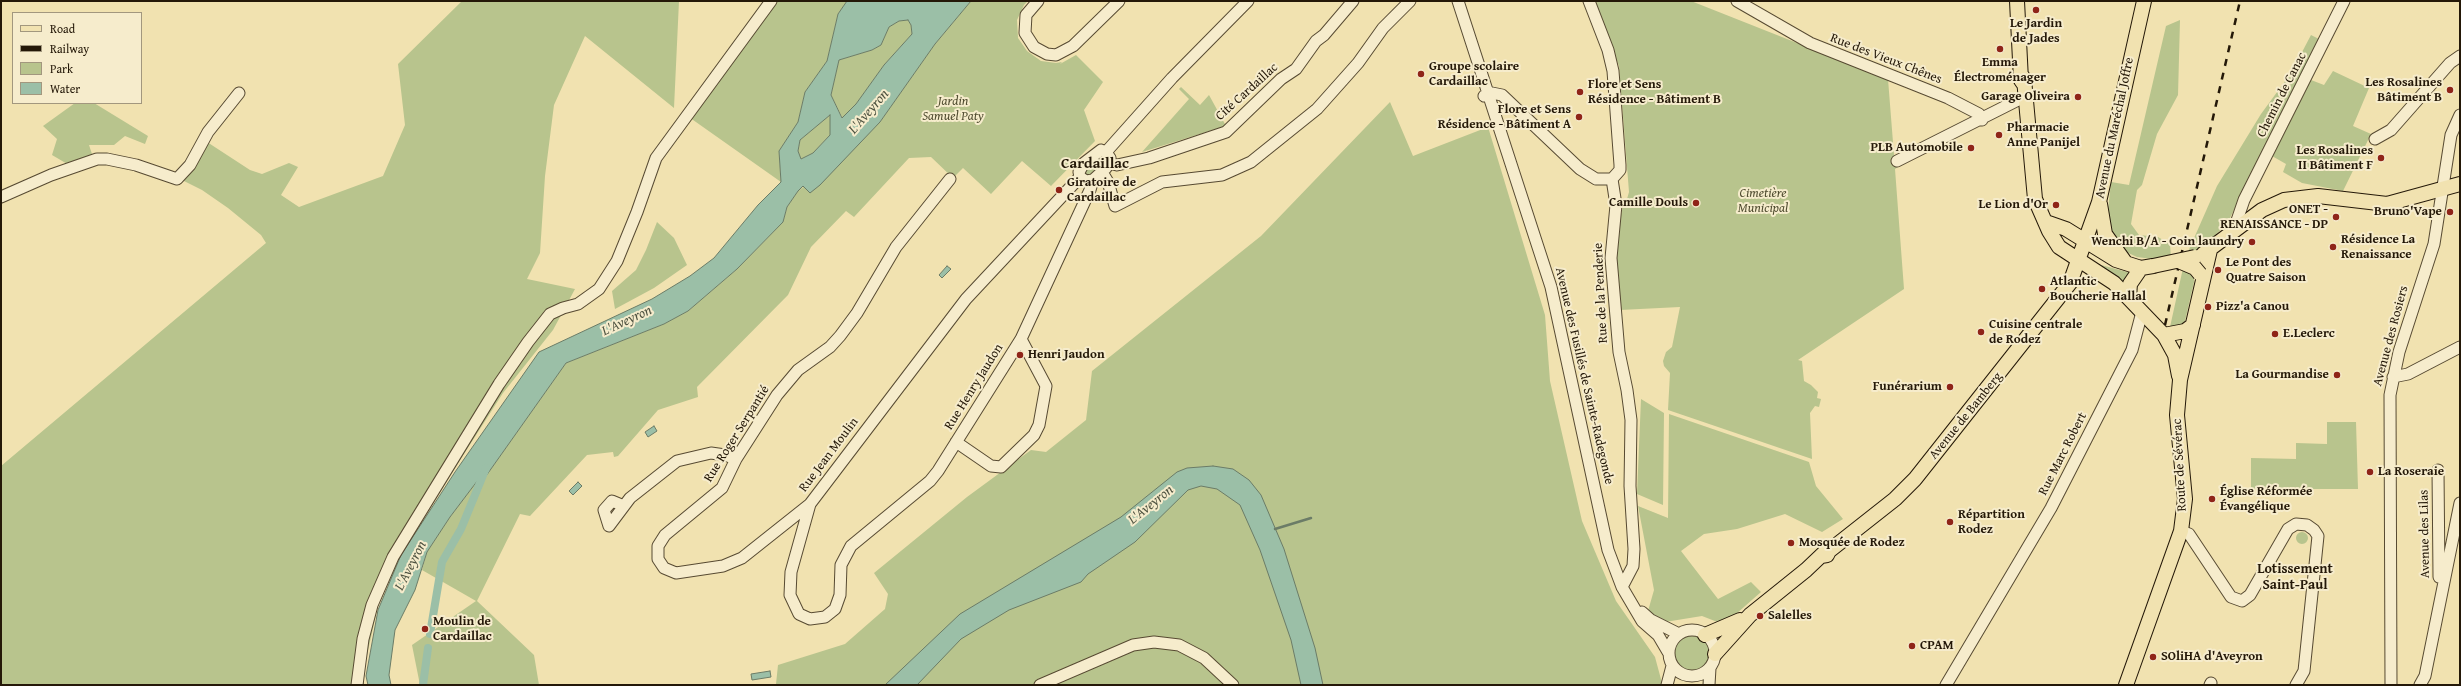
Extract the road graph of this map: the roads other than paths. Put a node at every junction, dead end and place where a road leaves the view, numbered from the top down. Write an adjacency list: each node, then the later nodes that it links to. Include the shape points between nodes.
1 (771, 1): 75 (street, via 656,158 617,261 598,289 578,304 550,314 528,342 499,384 392,557 372,604 363,639)
2 (1038, 1): 3 (street, via 1026,16 1025,32 1034,47 1047,54 1056,55 1074,46)
3 (1119, 1)
4 (1248, 1): 22 (street, via 1172,78)
5 (1353, 1): 24 (street, Cité Cardaillac, via 1316,41 1296,69 1280,79 1226,132 1149,158 1117,165)
6 (1410, 1): 25 (street, via 1383,28 1362,57 1317,109 1251,162 1222,175 1162,182 1115,206 1108,182)
7 (1454, 1): 15 (street, Avenue des Fusillés de Sainte-Radegonde)
8 (1458, 1): 15 (street, Avenue des Fusillés de Sainte-Radegonde)
9 (1589, 1): 28 (street, via 1608,50 1613,71 1620,170)
10 (1737, 1): 20 (street, Rue des Vieux Chênes, via 1810,43 1948,98 1980,114)
11 (2017, 1): 16 (main road)
12 (2144, 1): 34 (main road, Avenue du Maréchal Joffre)
13 (2344, 1): 33 (street, Chemin de Canac)
14 (2460, 56): 21 (street, via 2450,63 2391,130)
15 (1477, 66): 18 (street, Avenue des Fusillés de Sainte-Radegonde)
16 (2023, 85): 20 (street); 36 (main road, via 2035,199)
17 (239, 93): 32 (street, via 208,132 190,165 177,179 136,165 107,158 97,159 51,175)
18 (1487, 95): 28 (street, via 1502,95 1580,169 1596,179); 63 (street, Avenue des Fusillés de Sainte-Radegonde, via 1498,118 1499,130 1551,287 1608,550)
19 (2460, 115): 31 (street, Avenue des Rosiers, via 2451,135)
20 (1982, 120): 23 (street)
21 (2375, 139)
22 (1106, 152): 24 (street, via 1110,158); 26 (street, Rue Jean Moulin, via 1101,150 1084,163 1079,172)
23 (1897, 161)
24 (1109, 163): 25 (street)
25 (1102, 172): 29 (street)
26 (1080, 177): 29 (street, via 1086,181); 59 (street, Rue Jean Moulin, via 966,299)
27 (950, 179): 57 (street, Rue Roger Serpantié, via 896,247 857,313 830,347 798,370 777,395)
28 (1612, 179): 63 (street, Rue de la Penderie, via 1615,195 1612,289 1619,352 1628,390 1634,534 1633,566)
29 (1093, 180): 52 (street, Rue Henry Jaudon)
30 (2460, 184): 31 (main road)
31 (2443, 189): 35 (main road, via 2387,204 2318,196 2295,197 2273,204); 54 (street, Avenue des Rosiers, via 2434,244)
32 (1, 197)
33 (2244, 200): 35 (street); 38 (street, Chemin de Canac)
34 (2099, 202): 37 (main road, via 2084,223); 39 (main road); 42 (main road, Avenue du Maréchal Joffre)
35 (2250, 219): 38 (main road)
36 (2048, 227): 37 (main road); 40 (main road); 42 (main road)
37 (2066, 229): 42 (main road)
38 (2233, 232): 41 (main road)
39 (2105, 234): 42 (main road); 43 (main road)
40 (2059, 247): 42 (main road); 47 (main road)
41 (2210, 250): 44 (main road, bridge); 46 (main road, Route de Sévérac)
42 (2087, 255): 43 (main road); 47 (main road, Avenue de Bamberg); 48 (main road)
43 (2121, 261): 45 (main road)
44 (2181, 262): 45 (main road, bridge); 46 (main road, bridge, via 2195,268)
45 (2146, 267): 48 (main road, via 2130,284)
46 (2201, 277): 50 (main road, Route de Sévérac)
47 (2072, 280): 66 (main road, Avenue de Bamberg, via 1915,479 1895,499)
48 (2129, 297): 49 (main road)
49 (2144, 314): 51 (main road); 81 (street, Rue Marc Robert, via 2132,350 2051,508)
50 (2189, 328): 51 (main road); 55 (main road, Route de Sévérac)
51 (2164, 335): 55 (main road, via 2175,355)
52 (1021, 339): 56 (street, Rue Henry Jaudon); 56 (street, Rue Henry Jaudon, via 1046,386 1039,425 1034,435 1001,467 991,466)
53 (2460, 347): 54 (street, via 2408,374)
54 (2393, 377): 83 (street, Avenue des Rosiers, via 2390,395 2389,463)
55 (2180, 380): 62 (main road, Route de Sévérac, via 2177,415 2185,498)
56 (956, 442): 59 (street, Rue Jean Moulin, via 930,481 851,546 841,566 840,596 835,609 825,617 810,619 799,614 790,595 791,572)
57 (736, 459): 59 (street, Rue Roger Serpantié, via 722,488 665,534 658,546 658,559 664,568 676,573 723,566 742,558); 60 (street, via 711,453 677,461 630,498)
58 (2438, 470): 64 (street, Avenue des Lilas)
59 (810, 504)
60 (624, 506)
61 (2459, 510): 64 (street, Avenue des Lilas)
62 (2181, 531): 74 (main road, Route de Sévérac); 82 (street, via 2189,534 2235,600 2247,599 2288,529 2296,524 2307,525 2314,530 2318,536 2304,671)
63 (1622, 587): 65 (street, Avenue des Fusillés de Sainte-Radegonde)
64 (2440, 598): 84 (street, Avenue des Lilas, via 2425,676)
65 (1634, 605): 67 (street, Avenue des Fusillés de Sainte-Radegonde, via 1651,620); 69 (street, Avenue des Fusillés de Sainte-Radegonde, via 1642,621 1658,635)
66 (1750, 615): 68 (main road, Avenue de Bamberg); 70 (main road, Avenue de Bamberg)
67 (1679, 634): 68 (street, via 1692,630); 69 (street, via 1674,638)
68 (1705, 635): 70 (street, via 1714,647)
69 (1668, 652): 71 (street)
70 (1715, 654): 72 (street)
71 (1672, 666): 73 (street); 78 (street)
72 (1710, 668): 73 (street); 80 (street)
73 (1695, 679): 79 (street)
74 (2126, 681)
75 (357, 685)
76 (1040, 685): 77 (street, via 1133,645 1154,642 1179,645 1204,658)
77 (1233, 685)
78 (1667, 685)
79 (1671, 685)
80 (1709, 685)
81 (1946, 685)
82 (2296, 685)
83 (2392, 685)
84 (2420, 685)

